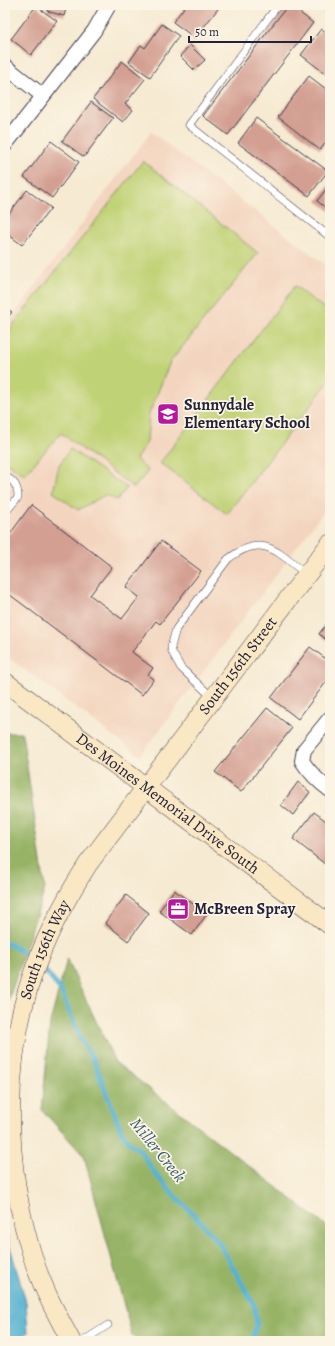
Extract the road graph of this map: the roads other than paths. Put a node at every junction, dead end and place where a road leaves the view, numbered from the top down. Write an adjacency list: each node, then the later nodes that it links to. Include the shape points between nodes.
1 (108, 5): 6 (street, via 94,31)
2 (278, 5): 8 (lane, via 189,125)
3 (326, 5): 4 (lane)
4 (330, 8)
5 (5, 66): 6 (street)
6 (43, 96): 7 (street)
7 (5, 145)
8 (330, 237)
9 (5, 476): 10 (lane, via 13,481 18,490 18,497)
10 (5, 513)
11 (330, 544): 12 (main road, South 156th Street)
12 (307, 575): 14 (main road, South 156th Street); 14 (lane, via 272,548 262,545 240,550 228,558 176,629 171,647 181,668)
13 (5, 682): 16 (main road, Des Moines Memorial Drive South)
14 (214, 699): 16 (main road, South 156th Street)
15 (330, 718): 17 (street, via 304,750 302,762 313,776)
16 (146, 788): 18 (main road, Des Moines Memorial Drive South); 20 (main road, South 156th Way, via 88,864 62,906 38,961 23,1010 15,1051 10,1137 22,1221 34,1262 50,1302)
17 (330, 790)
18 (330, 925)
19 (108, 1325): 21 (lane)
20 (71, 1341)
21 (83, 1341)

